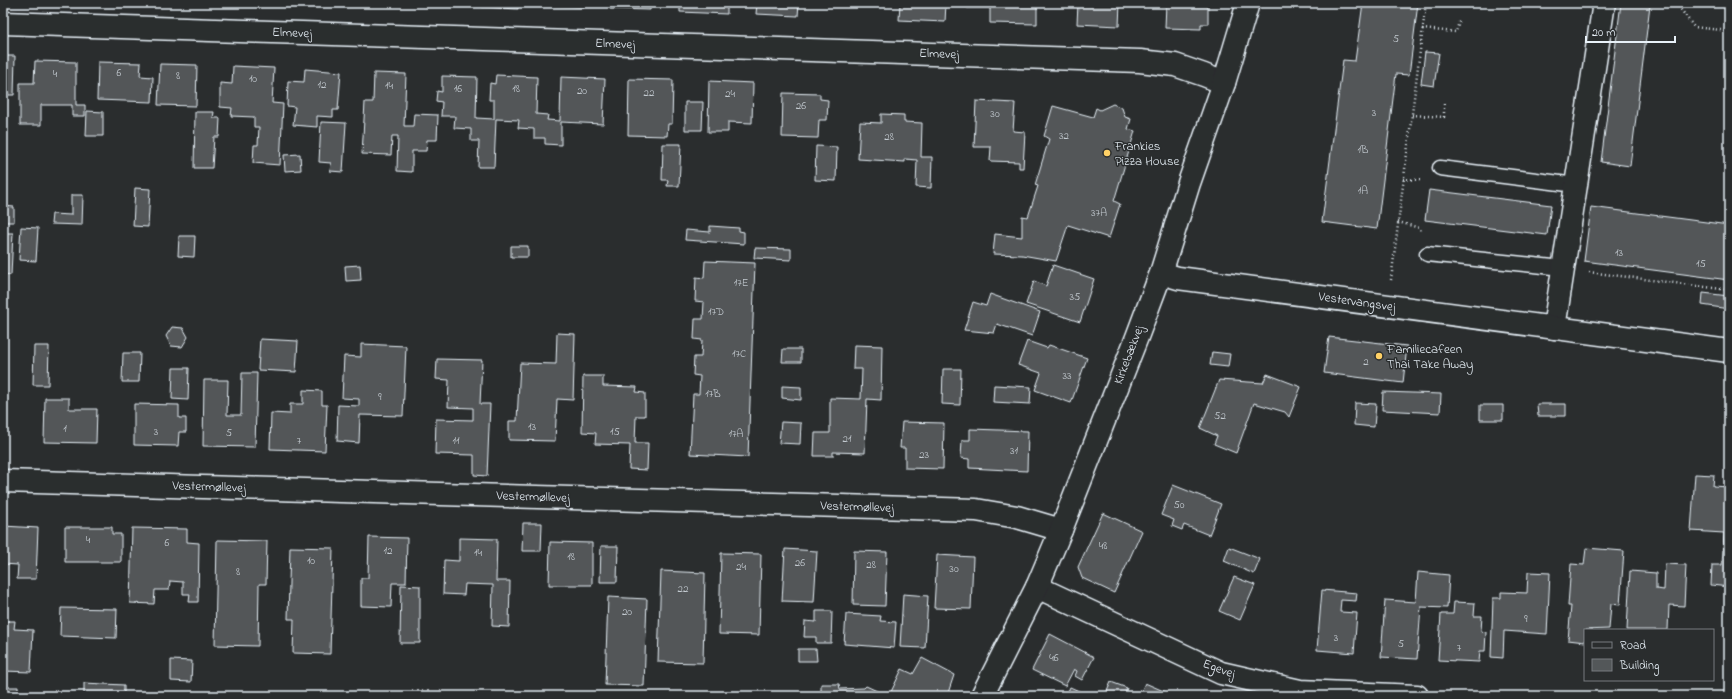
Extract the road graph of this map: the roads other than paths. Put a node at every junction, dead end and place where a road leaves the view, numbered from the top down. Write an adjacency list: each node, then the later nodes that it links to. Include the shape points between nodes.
1 (1248, 3): 4 (street, Kirkebækvej)
2 (1604, 3): 6 (street)
3 (3, 23): 4 (street, Elmevej, via 1140,61 1175,65)
4 (1224, 83): 9 (street, Kirkebækvej)
5 (1440, 168): 6 (lane)
6 (1576, 185): 8 (street)
7 (1427, 254): 8 (lane)
8 (1563, 268): 10 (street)
9 (1161, 273): 10 (street, Vestervangsvej, via 1178,278); 13 (street, Kirkebækvej)
10 (1554, 328): 11 (street, Vestervangsvej)
11 (1729, 351)
12 (3, 481): 13 (street, Vestermøllevej, via 976,510 1017,516)
13 (1061, 530): 14 (street, Kirkebækvej)
14 (1037, 587): 15 (street, Kirkebækvej); 16 (street, Egevej, via 1221,673 1300,691)
15 (982, 696)
16 (1417, 696)

